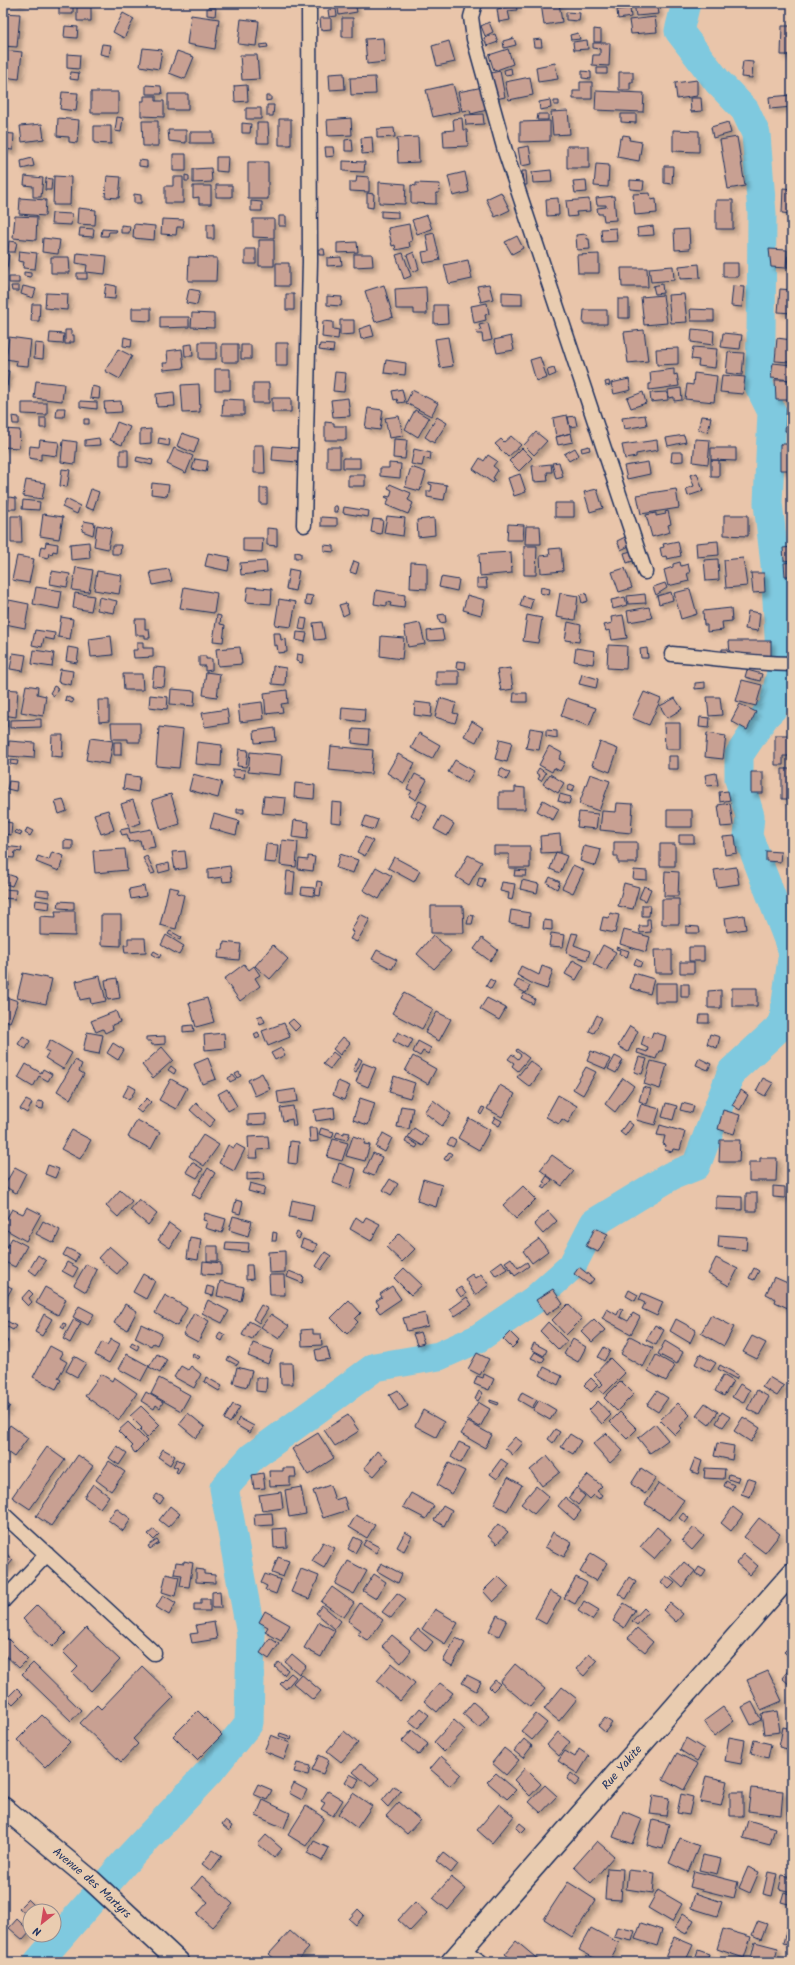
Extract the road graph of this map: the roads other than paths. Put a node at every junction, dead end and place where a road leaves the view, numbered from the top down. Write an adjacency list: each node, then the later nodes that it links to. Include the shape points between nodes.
1 (309, 3): 3 (street, via 310,261)
2 (475, 3): 4 (street, via 471,17 474,39 505,151)
3 (304, 525)
4 (645, 572)
5 (672, 654): 6 (street, via 769,665)
6 (791, 664)
7 (3, 1514): 8 (street)
8 (47, 1554): 10 (street); 11 (street)
9 (792, 1573): 13 (main road, Rue Yakite)
10 (3, 1601)
11 (154, 1653)
12 (3, 1807): 14 (main road, Avenue des Martyrs, via 90,1880)
13 (456, 1956): 15 (street)
14 (180, 1962)
15 (481, 1962)

